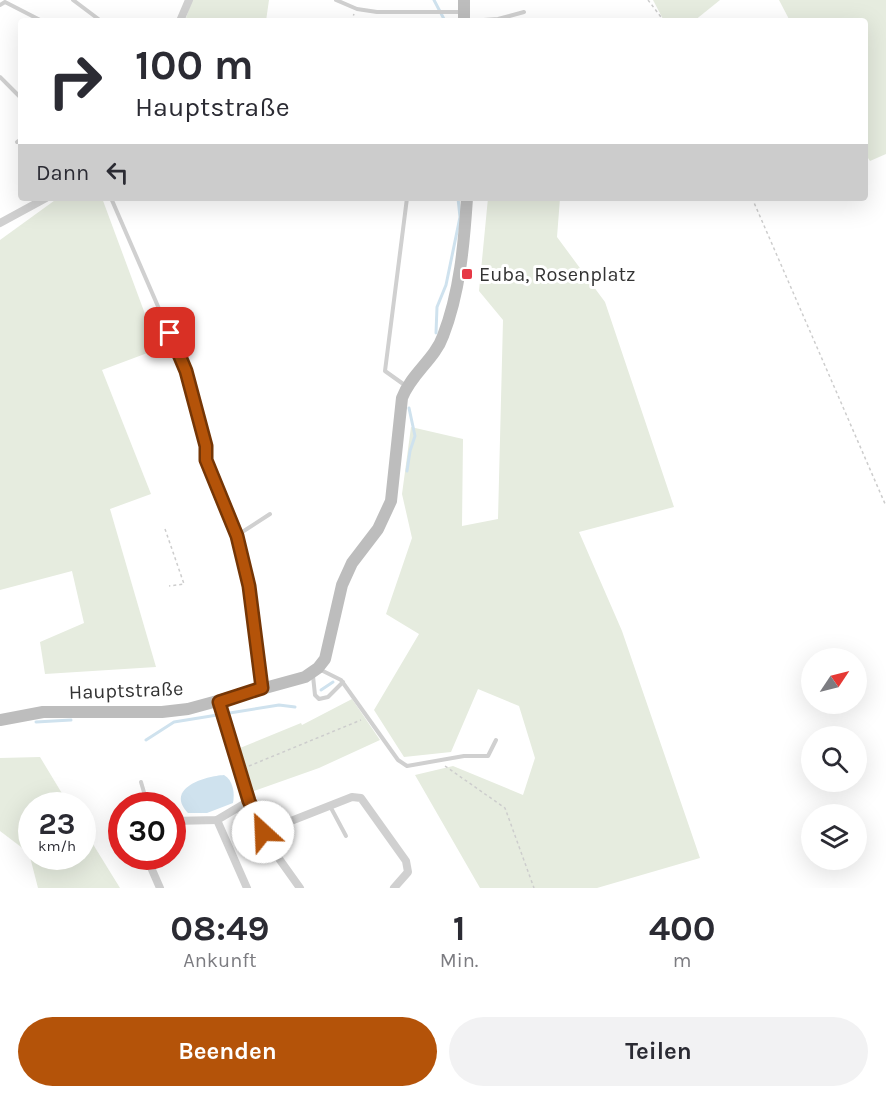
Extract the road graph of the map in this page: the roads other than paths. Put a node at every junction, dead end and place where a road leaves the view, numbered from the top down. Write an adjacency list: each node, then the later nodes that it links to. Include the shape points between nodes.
1 (73, 0): 8 (lane)
2 (189, 0): 9 (street)
3 (336, 0): 6 (lane, via 364,10)
4 (0, 5): 7 (lane, via 5,2)
5 (524, 12): 11 (lane)
6 (465, 14): 10 (lane)
7 (36, 18)
8 (97, 18)
9 (181, 18)
10 (491, 18)
11 (502, 18)
12 (0, 77): 13 (lane)
13 (18, 95)
14 (41, 201): 18 (street)
15 (112, 201): 21 (lane, via 186,371 206,446 206,460)
16 (407, 201): 19 (lane, via 385,371)
17 (467, 201): 19 (street, via 460,273 443,338)
18 (0, 224)
19 (407, 387): 22 (street, via 402,398 391,501 378,529 352,562 342,585 325,659)
20 (270, 514): 21 (lane)
21 (237, 536): 24 (lane, via 249,586)
22 (315, 670): 23 (lane); 23 (lane, via 315,694 319,699 328,697); 24 (street, Hauptstraße)
23 (343, 682): 27 (lane, via 398,760 407,766 488,756)
24 (262, 688): 25 (street, Hauptstraße)
25 (219, 704): 26 (street, Hauptstraße, via 162,712 43,712); 30 (street)
26 (0, 720)
27 (496, 740)
28 (141, 782): 29 (lane)
29 (144, 792)
30 (249, 801): 32 (street); 34 (street)
31 (329, 805): 34 (street); 35 (lane); 40 (street, via 352,797 367,804 406,861 408,872)
32 (217, 820): 33 (street); 38 (street)
33 (186, 821)
34 (263, 832): 39 (street)
35 (346, 836)
36 (152, 870): 37 (street)
37 (160, 888)
38 (247, 888)
39 (300, 888)
40 (394, 888)

